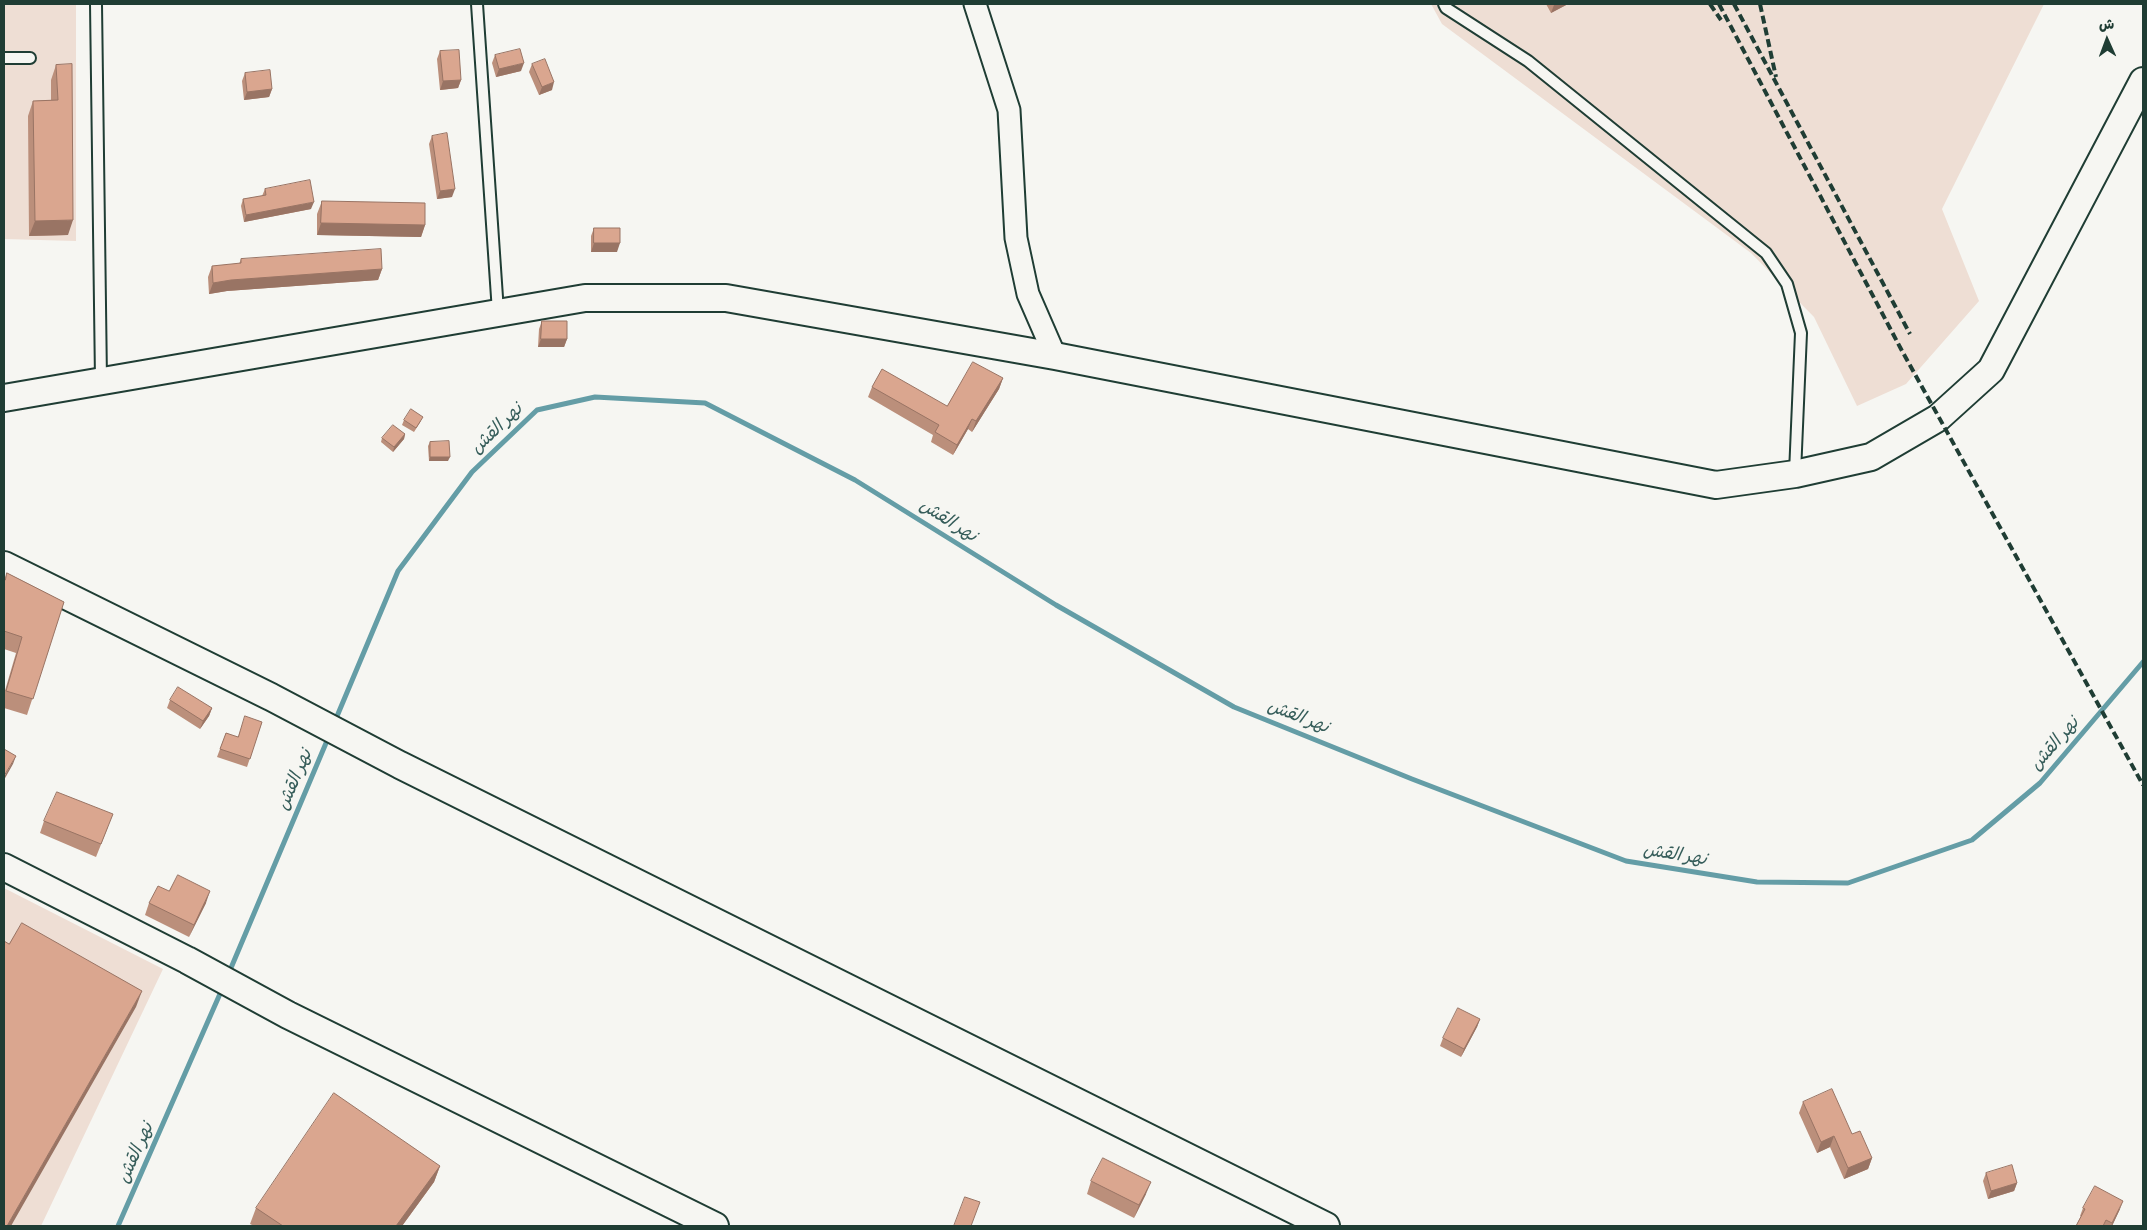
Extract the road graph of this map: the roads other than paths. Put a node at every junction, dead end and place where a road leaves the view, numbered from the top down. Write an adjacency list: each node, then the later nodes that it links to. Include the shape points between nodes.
1 (96, 4): 10 (lane)
2 (477, 4): 8 (lane)
3 (975, 4): 9 (street, via 1009,110 1016,238 1028,294)
4 (1444, 4): 12 (lane, via 1528,61 1766,254 1787,284 1801,333)
5 (4, 58): 6 (lane)
6 (30, 58)
7 (2143, 80): 12 (street, via 1991,370 1938,418 1871,457)
8 (498, 313): 9 (street, via 585,298 726,298); 10 (street)
9 (1055, 356): 12 (street, via 1716,485)
10 (101, 381): 11 (street)
11 (4, 398)
12 (1795, 474)
13 (4, 565): 16 (street)
14 (4, 867): 15 (street, via 288,1015)
15 (715, 1226)
16 (1326, 1226)

